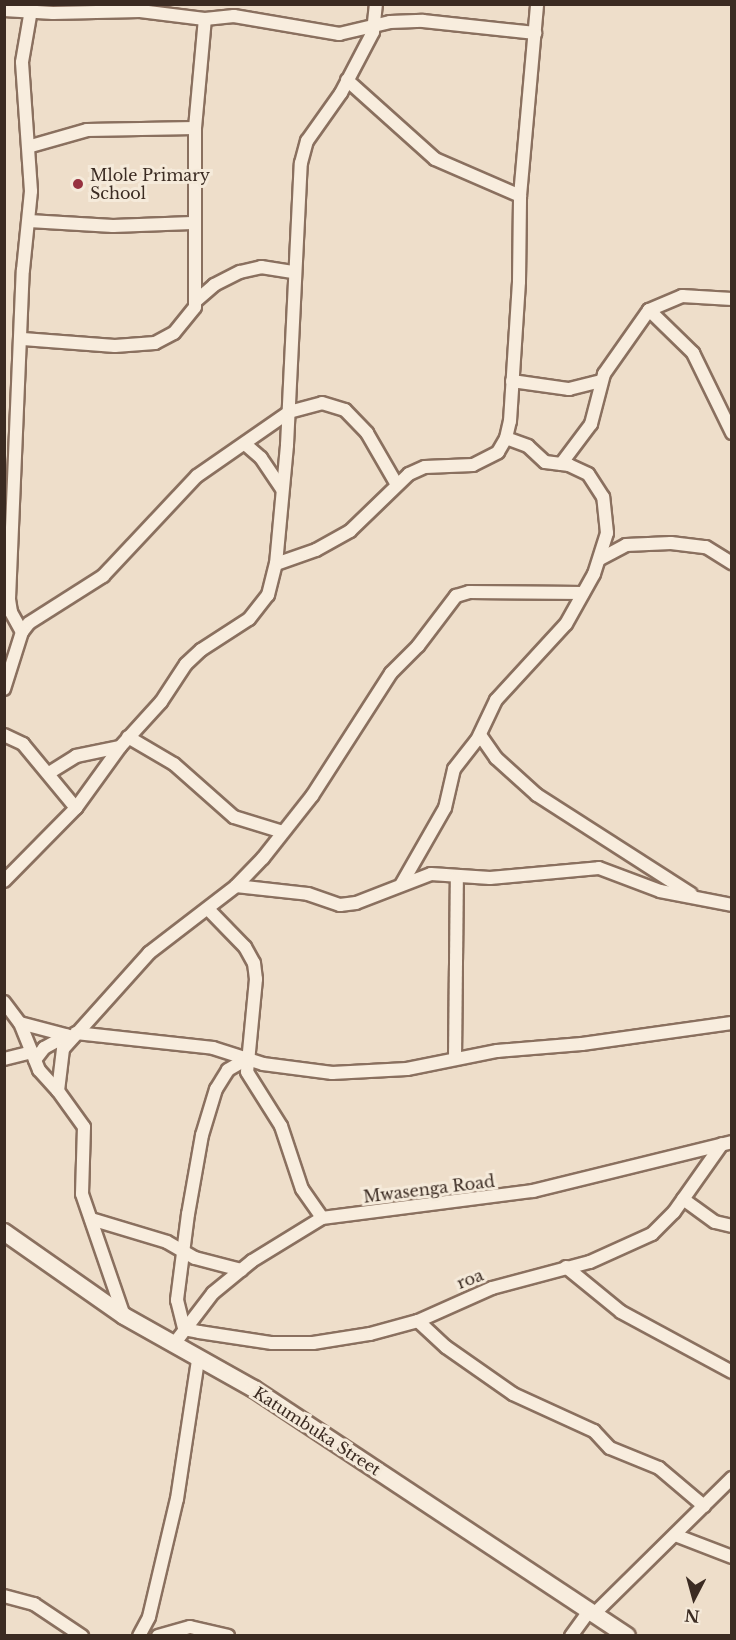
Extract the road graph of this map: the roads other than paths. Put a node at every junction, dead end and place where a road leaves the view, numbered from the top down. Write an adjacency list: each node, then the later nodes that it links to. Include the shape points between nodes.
1 (376, 4): 6 (street)
2 (537, 4): 7 (street)
3 (32, 7): 4 (street); 5 (street, via 53,13 140,11); 10 (street, via 22,62)
4 (4, 10)
5 (205, 20): 6 (street, via 261,18 339,34); 9 (street)
6 (374, 27): 7 (street, via 423,21); 8 (street)
7 (535, 33): 11 (street)
8 (347, 80): 11 (street, via 435,159); 14 (street, via 305,146)
9 (195, 128): 10 (street, via 87,130); 13 (street)
10 (31, 146): 12 (street)
11 (520, 196): 19 (street)
12 (29, 221): 13 (street, via 113,226); 18 (street, via 23,270)
13 (192, 223): 16 (street)
14 (293, 272): 16 (street, via 261,267 240,272 214,285); 21 (street)
15 (732, 299): 17 (street, via 682,296)
16 (197, 300): 18 (street, via 174,333 155,343 116,346)
17 (650, 310): 20 (street); 22 (street, via 693,353)
18 (23, 339): 32 (street, via 9,599 10,612)
19 (512, 381): 20 (street, via 569,388); 23 (street)
20 (601, 381): 25 (street, via 591,424)
21 (289, 412): 24 (street); 26 (street, via 322,403 345,410 368,433); 27 (street)
22 (732, 433)
23 (506, 438): 25 (street, via 528,446 543,461); 26 (street, via 498,452 473,465 420,468)
24 (245, 444): 27 (street, via 261,458); 32 (street, via 197,476 103,576 37,616)
25 (561, 464): 28 (street, via 588,474 603,497 608,519)
26 (396, 483): 30 (street, via 350,531 316,550)
27 (283, 489): 30 (street)
28 (600, 559): 29 (street, via 626,545 671,543 706,547); 31 (street)
29 (732, 563)
30 (276, 564): 36 (street, via 268,595 257,611 195,655 161,702)
31 (583, 593): 35 (street, via 560,634 496,700); 39 (street, via 469,592 456,596 418,646 391,673 312,796)
32 (22, 632): 33 (street)
33 (4, 689)
34 (4, 735): 37 (street, via 24,744)
35 (480, 735): 42 (street, via 454,769 444,808); 44 (street, via 496,758 537,795)
36 (124, 742): 37 (street, via 76,756); 38 (street); 39 (street, via 174,764 234,817)
37 (49, 773): 38 (street)
38 (76, 808): 41 (street)
39 (283, 832): 43 (street)
40 (457, 877): 42 (street, via 431,874); 44 (street, via 490,878 599,868 660,891); 52 (street)
41 (4, 881)
42 (401, 885): 43 (street, via 356,903 340,905 308,894)
43 (236, 886): 46 (street)
44 (695, 896): 45 (street)
45 (732, 905)
46 (208, 909): 50 (street, via 149,953); 54 (street, via 245,947 254,963 256,979)
47 (4, 1002): 48 (street)
48 (20, 1023): 50 (street); 51 (street)
49 (732, 1023): 52 (street)
50 (72, 1035): 51 (street); 54 (street, via 213,1048); 55 (street, via 59,1058)
51 (33, 1056): 53 (street); 55 (street)
52 (455, 1058): 54 (street, via 407,1069 332,1073)
53 (4, 1059)
54 (245, 1060): 58 (street, via 248,1077 281,1126 302,1189); 62 (street, via 228,1070 216,1089 202,1135)
55 (58, 1091): 59 (street, via 84,1127 82,1194)
56 (727, 1143): 57 (street, roa); 58 (street, Mwasenga Road, via 533,1191)
57 (683, 1198): 60 (street, via 715,1221); 63 (street, roa, via 652,1234 618,1251)
58 (322, 1218): 64 (street, Mwasenga Road)
59 (91, 1219): 62 (street, via 167,1242); 65 (street)
60 (732, 1226)
61 (4, 1232): 65 (main road, Katumbuka Street)
62 (182, 1251): 64 (street); 67 (street, via 177,1300)
63 (566, 1267): 66 (street, roa, via 492,1288); 70 (street, via 621,1312)
64 (241, 1270): 67 (street, Mwasenga Road, via 213,1293)
65 (124, 1316): 68 (main road, Katumbuka Street)
66 (418, 1321): 67 (street, roa, via 313,1343 272,1343); 72 (street, via 446,1347 513,1394 594,1431 610,1448 659,1468)
67 (184, 1329): 68 (street, Mwasenga Road)
68 (174, 1344): 69 (main road, Katumbuka Street)
69 (198, 1360): 76 (main road, Katumbuka Street, via 254,1389); 78 (street, via 177,1499 149,1617)
70 (732, 1372)
71 (732, 1478): 72 (street)
72 (704, 1506): 73 (street)
73 (675, 1535): 74 (street); 76 (street)
74 (732, 1557)
75 (4, 1596): 77 (street, via 34,1604)
76 (592, 1612): 81 (street); 82 (main road, Katumbuka Street)
77 (82, 1635)
78 (139, 1635)
79 (158, 1635): 80 (street, via 190,1627)
80 (228, 1635)
81 (571, 1635)
82 (627, 1635)

